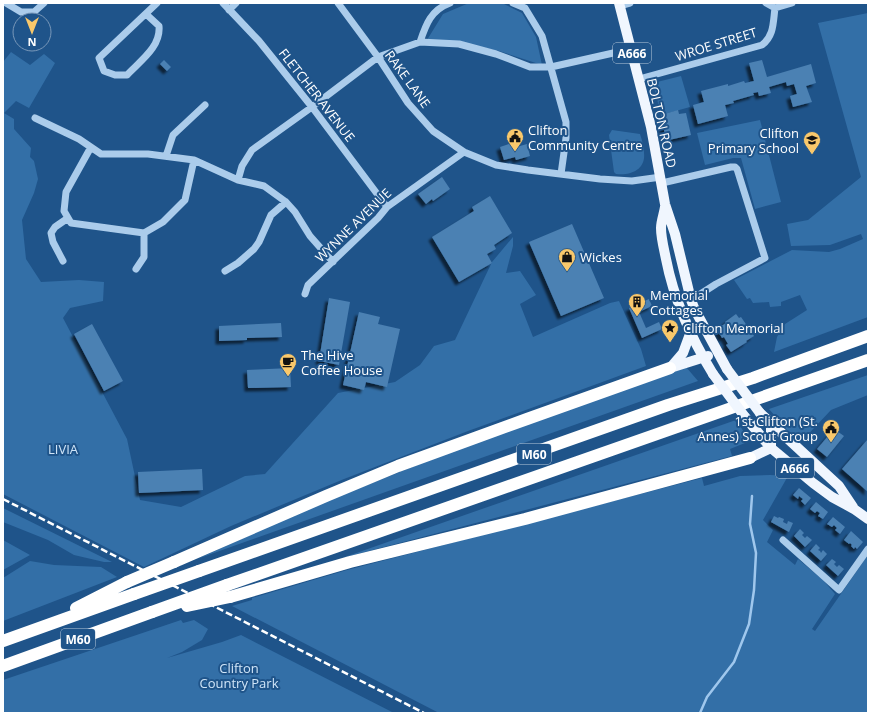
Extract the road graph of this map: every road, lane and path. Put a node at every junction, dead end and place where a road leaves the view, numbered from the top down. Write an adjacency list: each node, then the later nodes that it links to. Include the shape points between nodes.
1 (6, 3): 2 (street, via 21,12 34,12)
2 (44, 3)
3 (157, 3): 15 (street)
4 (223, 3): 14 (street, FLETCHER AVENUE)
5 (236, 3): 14 (street)
6 (338, 3): 18 (street, RAKE LANE)
7 (450, 3): 16 (street, via 440,7 427,22)
8 (513, 3): 19 (street, via 524,8 542,36)
9 (630, 3): 12 (street)
10 (766, 3): 13 (street)
11 (792, 3): 13 (street)
12 (619, 5): 17 (main road, BOLTON ROAD / A666)
13 (775, 8): 20 (street, WROE STREET, via 773,29 762,46)
14 (229, 10): 22 (street, FLETCHER AVENUE, via 259,41)
15 (146, 14): 15 (street, via 159,26 160,34 156,46 127,74 115,75 104,71 99,58)
16 (420, 42): 18 (street); 19 (street, via 459,44 530,67)
17 (631, 50): 19 (street); 20 (main road, BOLTON ROAD / A666)
18 (378, 57): 22 (street); 25 (street, RAKE LANE, via 408,103 433,131)
19 (551, 67): 28 (street, via 566,122)
20 (639, 79): 30 (main road, BOLTON ROAD / A666)
21 (205, 105): 26 (street, via 172,135)
22 (312, 107): 29 (street, via 252,150 242,166); 33 (street, FLETCHER AVENUE)
23 (35, 118): 24 (street)
24 (91, 147): 26 (street, via 101,154); 34 (street, via 66,192 64,211)
25 (464, 152): 28 (street, RAKE LANE, via 496,165); 33 (street, WYNNE AVENUE)
26 (166, 156): 27 (street)
27 (194, 160): 29 (street); 35 (street, via 185,200 163,222)
28 (561, 174): 30 (street, RAKE LANE, via 632,182)
29 (238, 180): 31 (street, via 264,186)
30 (661, 180): 32 (main road, BOLTON ROAD / A666); 41 (street, RAKE LANE, via 735,167 765,258)
31 (286, 202): 37 (street, via 310,236); 39 (street, via 271,216 254,249)
32 (665, 204): 41 (main road, BOLTON ROAD / A666); 42 (main road, BOLTON ROAD / A666, via 661,228 667,264 677,301)
33 (387, 206): 37 (street, WYNNE AVENUE)
34 (68, 218): 35 (street, via 71,223); 36 (street, via 55,227 51,234 52,242)
35 (144, 234): 38 (street, via 144,257)
36 (63, 261)
37 (333, 262): 40 (street, WYNNE AVENUE, via 308,285)
38 (136, 269)
39 (225, 271)
40 (305, 294)
41 (691, 300): 46 (main road, BOLTON ROAD / A666)
42 (690, 334): 44 (main road, BOLTON ROAD / A666); 47 (main road, via 683,353)
43 (868, 336): 56 (highway, M60, bridge)
44 (702, 357): 46 (main road, via 715,357); 47 (main road); 49 (main road, BOLTON ROAD / A666, bridge)
45 (868, 360): 55 (highway, M60)
46 (724, 365): 48 (main road, A666, bridge)
47 (670, 368): 56 (highway, M60, bridge, via 398,466 127,582)
48 (770, 424): 49 (main road); 51 (main road, A666, via 839,486)
49 (771, 448): 50 (main road); 51 (main road, A666, via 832,497)
50 (750, 458): 55 (highway, M60, via 525,519)
51 (854, 509): 52 (main road, A666)
52 (868, 519)
53 (784, 540): 54 (street, via 839,590)
54 (868, 549)
55 (228, 591): 58 (highway, M60, bridge, via 152,612)
56 (45, 625): 57 (highway, M60)
57 (3, 641)
58 (3, 666)

